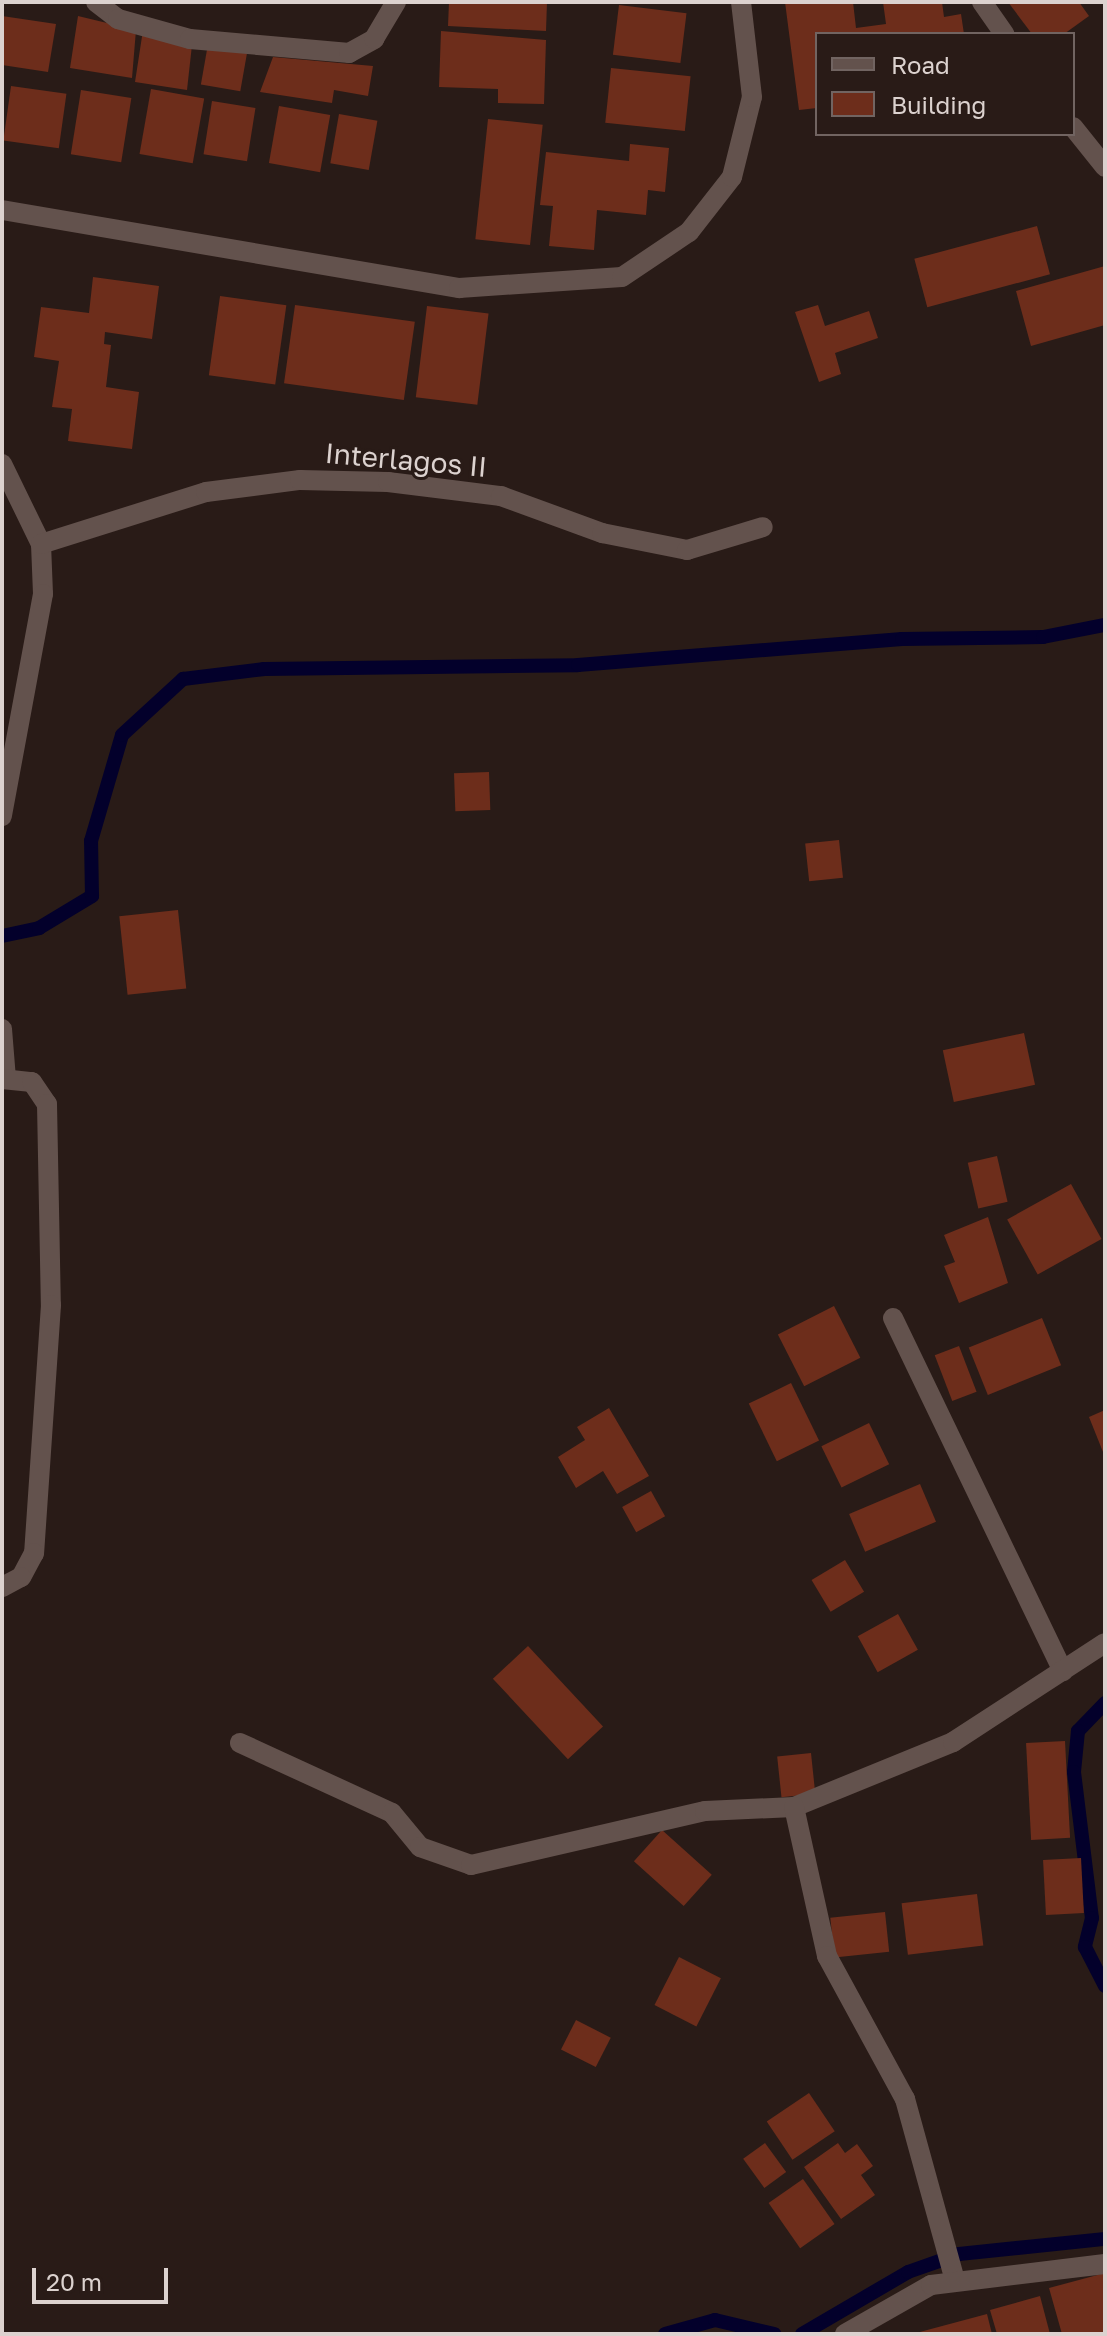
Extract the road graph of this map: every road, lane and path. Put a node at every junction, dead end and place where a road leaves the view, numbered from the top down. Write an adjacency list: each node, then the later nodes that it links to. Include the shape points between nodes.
1 (96, 2): 2 (street, via 118,19 190,39 349,53 374,39)
2 (396, 2)
3 (741, 2): 8 (street, via 752,97 732,177 689,232 622,277 459,288)
4 (982, 2): 5 (street)
5 (1003, 32)
6 (1075, 130): 7 (street)
7 (1105, 167)
8 (2, 210)
9 (2, 464): 11 (street)
10 (763, 527): 11 (street, Interlagos II, via 687,550 602,533 501,496 388,482 300,480 206,492)
11 (41, 544): 12 (street, via 43,594)
12 (2, 816)
13 (2, 1029): 14 (street)
14 (4, 1079): 16 (street, via 32,1082 47,1104 51,1305 34,1553 21,1577)
15 (893, 1318): 18 (street)
16 (2, 1587)
17 (1105, 1643): 18 (street)
18 (1063, 1671): 20 (street, via 953,1742)
19 (240, 1743): 20 (street, via 392,1813 420,1847 471,1865 705,1811)
20 (794, 1807): 22 (street, via 827,1956 905,2099)
21 (1105, 2264): 22 (street, via 1067,2274)
22 (953, 2274): 23 (street)
23 (845, 2334)

